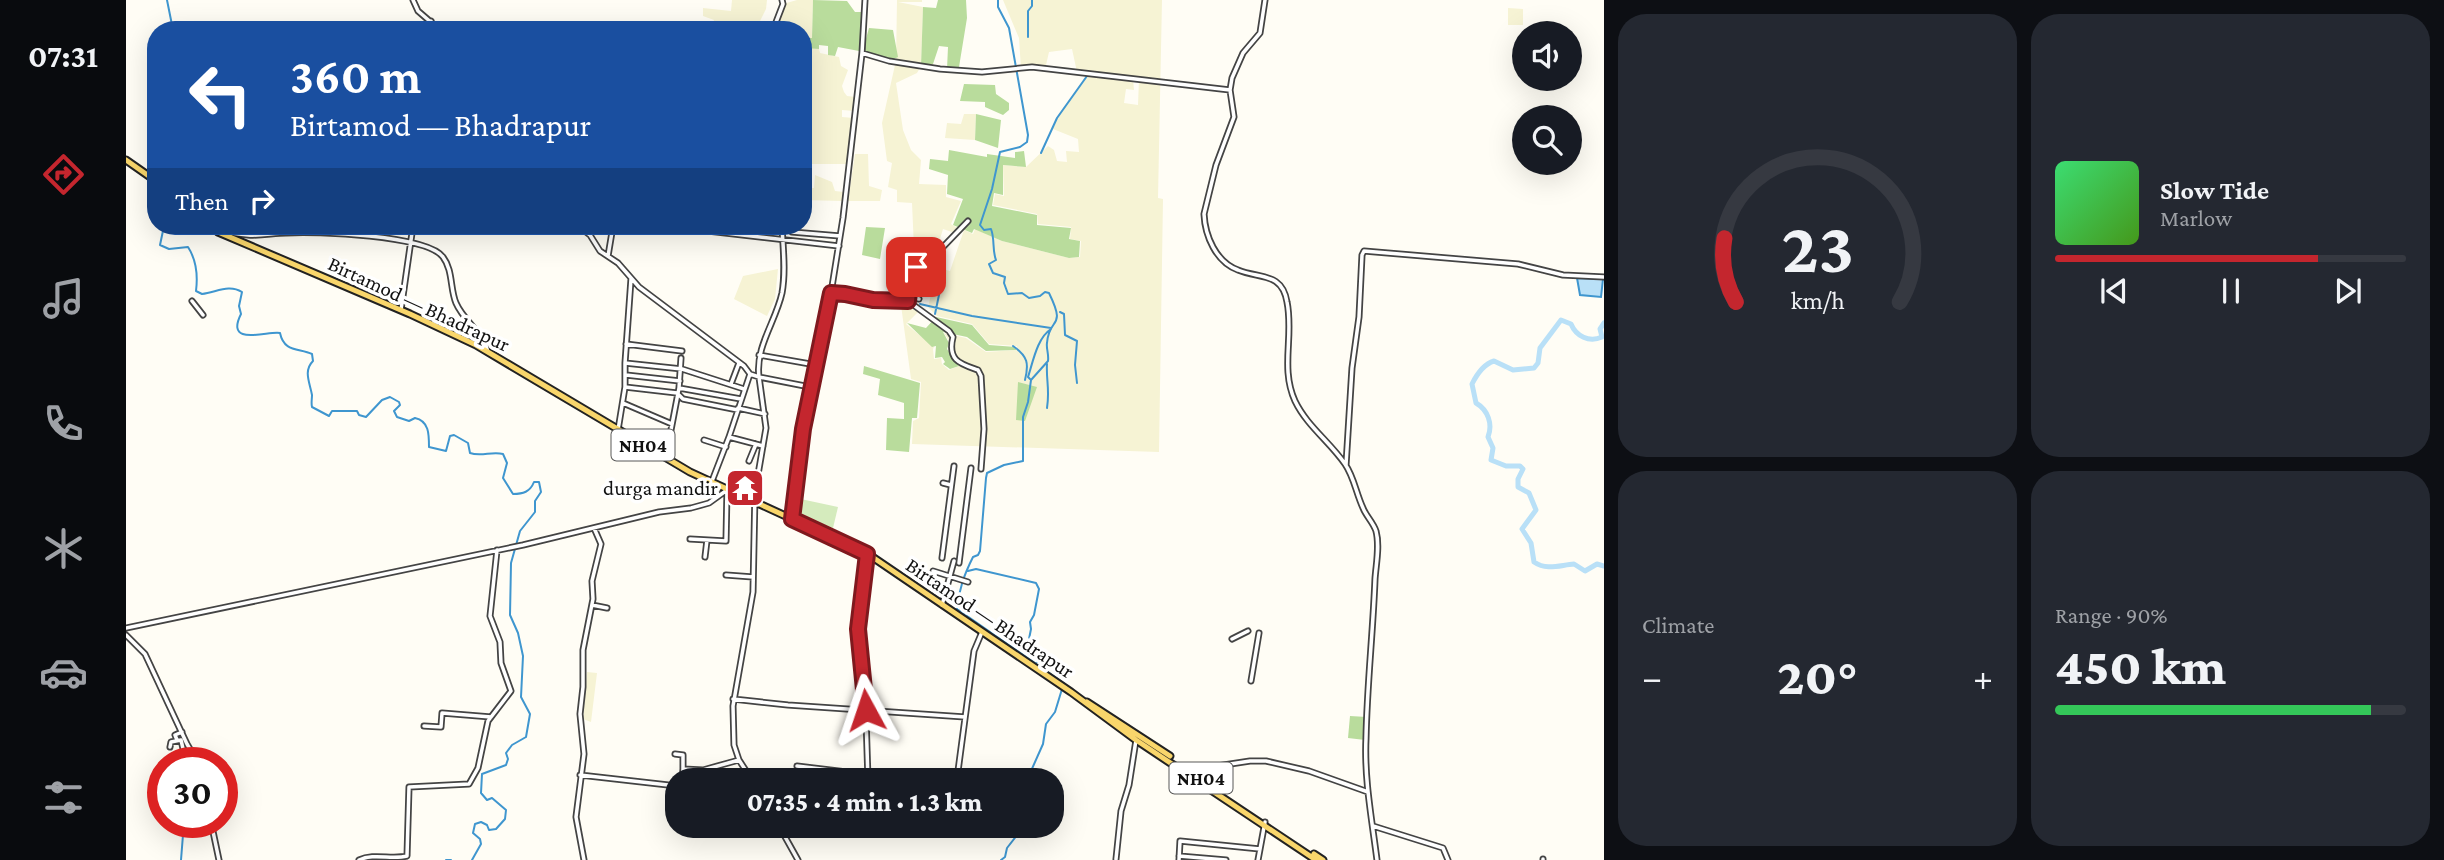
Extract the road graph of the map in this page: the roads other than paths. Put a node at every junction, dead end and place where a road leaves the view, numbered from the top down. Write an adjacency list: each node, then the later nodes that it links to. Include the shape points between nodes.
1 (413, 0): 5 (street)
2 (782, 0): 6 (street)
3 (865, 0): 7 (street)
4 (1265, 0): 8 (street, via 1260,33 1243,52)
5 (431, 21)
6 (776, 21)
7 (862, 53): 8 (street, via 940,68 982,72 1032,67); 20 (street)
8 (1230, 90): 68 (street, via 1234,117 1204,214 1210,241 1232,267 1271,278 1282,286 1288,305 1286,367 1295,401)
9 (126, 160): 10 (main road)
10 (147, 175)
11 (968, 221): 28 (street, via 941,249 928,249)
12 (812, 234): 20 (street)
13 (226, 235): 34 (main road, Birtamod — Bhadrapur / NH04)
14 (353, 235): 22 (street)
15 (411, 235): 22 (street)
16 (590, 235): 24 (street)
17 (612, 235): 24 (street)
18 (735, 235): 21 (street)
19 (783, 235): 21 (street)
20 (841, 236): 23 (street)
21 (783, 241): 23 (street); 39 (street, via 782,294)
22 (410, 242): 34 (street); 38 (street, via 442,256 457,305 485,341)
23 (839, 246): 30 (street)
24 (608, 256): 26 (street)
25 (1604, 277): 68 (street, via 1563,275 1518,264 1364,251)
26 (631, 279): 36 (street); 42 (street)
27 (922, 284): 29 (street)
28 (909, 287): 29 (street); 33 (street)
29 (916, 289): 31 (street, via 915,298)
30 (831, 293): 33 (street); 43 (street)
31 (919, 299)
32 (192, 301): 35 (street)
33 (908, 301): 71 (street, via 949,331 958,363 978,370 981,376)
34 (401, 310): 38 (main road, Birtamod — Bhadrapur / NH04)
35 (203, 315)
36 (626, 344): 37 (street); 41 (street)
37 (682, 351)
38 (488, 352): 60 (main road, Birtamod — Bhadrapur / NH04)
39 (759, 355): 43 (street); 47 (street)
40 (681, 359): 44 (street)
41 (625, 363): 44 (street); 46 (street)
42 (739, 363): 45 (street); 49 (street)
43 (816, 366): 51 (street)
44 (682, 369): 48 (street); 49 (street)
45 (750, 374): 47 (street); 53 (street)
46 (626, 375): 48 (street); 50 (street)
47 (759, 377): 51 (street); 58 (street)
48 (680, 381): 52 (street)
49 (731, 384): 53 (street)
50 (625, 387): 54 (street); 56 (street)
51 (811, 387): 77 (street)
52 (679, 388): 54 (street); 55 (street)
53 (744, 389): 55 (street)
54 (677, 393): 57 (street, via 683,399); 59 (street)
55 (741, 399): 57 (street)
56 (623, 403): 59 (street); 60 (street)
57 (738, 409): 58 (street); 61 (street)
58 (765, 414): 64 (street)
59 (672, 424): 66 (street)
60 (618, 430): 66 (main road, Birtamod — Bhadrapur / NH04)
61 (729, 437): 63 (street); 65 (street)
62 (704, 440): 65 (street)
63 (756, 444): 64 (street); 67 (street)
64 (763, 446): 76 (street)
65 (726, 447): 72 (street)
66 (666, 458): 72 (main road, Birtamod — Bhadrapur / NH04)
67 (749, 461)
68 (1346, 465): 125 (street, via 1376,532 1377,545 1365,740)
69 (954, 466): 74 (street)
70 (971, 468): 87 (street, via 957,562)
71 (981, 470)
72 (711, 483): 75 (main road, Birtamod — Bhadrapur / NH04)
73 (943, 483): 74 (street)
74 (951, 485): 84 (street)
75 (727, 490): 76 (main road, Birtamod — Bhadrapur / NH04); 78 (street, via 700,506); 80 (street, via 726,541)
76 (754, 502): 77 (main road, Birtamod — Bhadrapur / NH04); 88 (street)
77 (792, 519): 82 (main road, Birtamod — Bhadrapur / NH04)
78 (594, 528): 81 (street); 91 (street, via 601,544 592,581)
79 (690, 539): 80 (street)
80 (707, 540): 83 (street)
81 (497, 549): 93 (street); 103 (street, via 491,616 511,691)
82 (867, 554): 90 (main road, Birtamod — Bhadrapur / NH04); 102 (street, via 858,629)
83 (705, 557)
84 (942, 558)
85 (933, 571): 87 (street)
86 (726, 575): 88 (street)
87 (950, 576): 89 (street); 90 (street)
88 (753, 577): 101 (street)
89 (968, 582)
90 (942, 605): 95 (main road, Birtamod — Bhadrapur / NH04)
91 (592, 606): 92 (street); 123 (street, via 583,650)
92 (607, 608)
93 (126, 628)
94 (1248, 631): 98 (street)
95 (982, 632): 100 (main road, Birtamod — Bhadrapur / NH04); 104 (street, via 974,651)
96 (1259, 633): 99 (street)
97 (126, 635): 106 (street, via 145,653)
98 (1232, 639)
99 (1251, 681)
100 (1078, 697): 109 (main road, Birtamod — Bhadrapur / NH04); 122 (main road, Birtamod — Bhadrapur / NH04)
101 (733, 699): 102 (street); 114 (street, via 734,745)
102 (866, 710): 104 (street); 120 (street)
103 (491, 717): 105 (street, via 442,713 441,727); 135 (street, via 472,782 410,787 407,856)
104 (965, 717): 121 (street)
105 (424, 726)
106 (182, 732): 107 (street); 108 (street, via 175,734)
107 (184, 738): 108 (street); 112 (street)
108 (177, 740): 110 (street); 111 (street)
109 (1136, 740): 122 (main road, Birtamod — Bhadrapur / NH04); 133 (street)
110 (170, 747)
111 (183, 747)
112 (189, 747)
113 (675, 754): 116 (street, via 683,755)
114 (739, 760): 117 (street); 118 (street)
115 (797, 766): 119 (street)
116 (683, 768)
117 (710, 768)
118 (744, 768)
119 (814, 768)
120 (868, 768)
121 (958, 768)
122 (1186, 770): 125 (street, via 1270,762); 126 (main road, Birtamod — Bhadrapur / NH04)
123 (580, 775): 124 (street); 136 (street, via 576,817)
124 (665, 785)
125 (1368, 792): 127 (street)
126 (1265, 823): 130 (street); 131 (main road, Birtamod — Bhadrapur / NH04)
127 (1373, 826): 142 (street); 143 (street, via 1443,848)
128 (214, 838): 134 (street)
129 (786, 838): 137 (street)
130 (1260, 849): 132 (street, via 1180,841); 139 (street)
131 (1306, 850): 140 (main road, Birtamod — Bhadrapur / NH04); 141 (main road, Birtamod — Bhadrapur / NH04)
132 (1179, 858): 138 (street)
133 (1116, 859)
134 (219, 860)
135 (359, 860)
136 (584, 860)
137 (798, 860)
138 (1226, 860)
139 (1258, 860)
140 (1317, 860)
141 (1323, 860)
142 (1377, 860)
143 (1448, 860)

